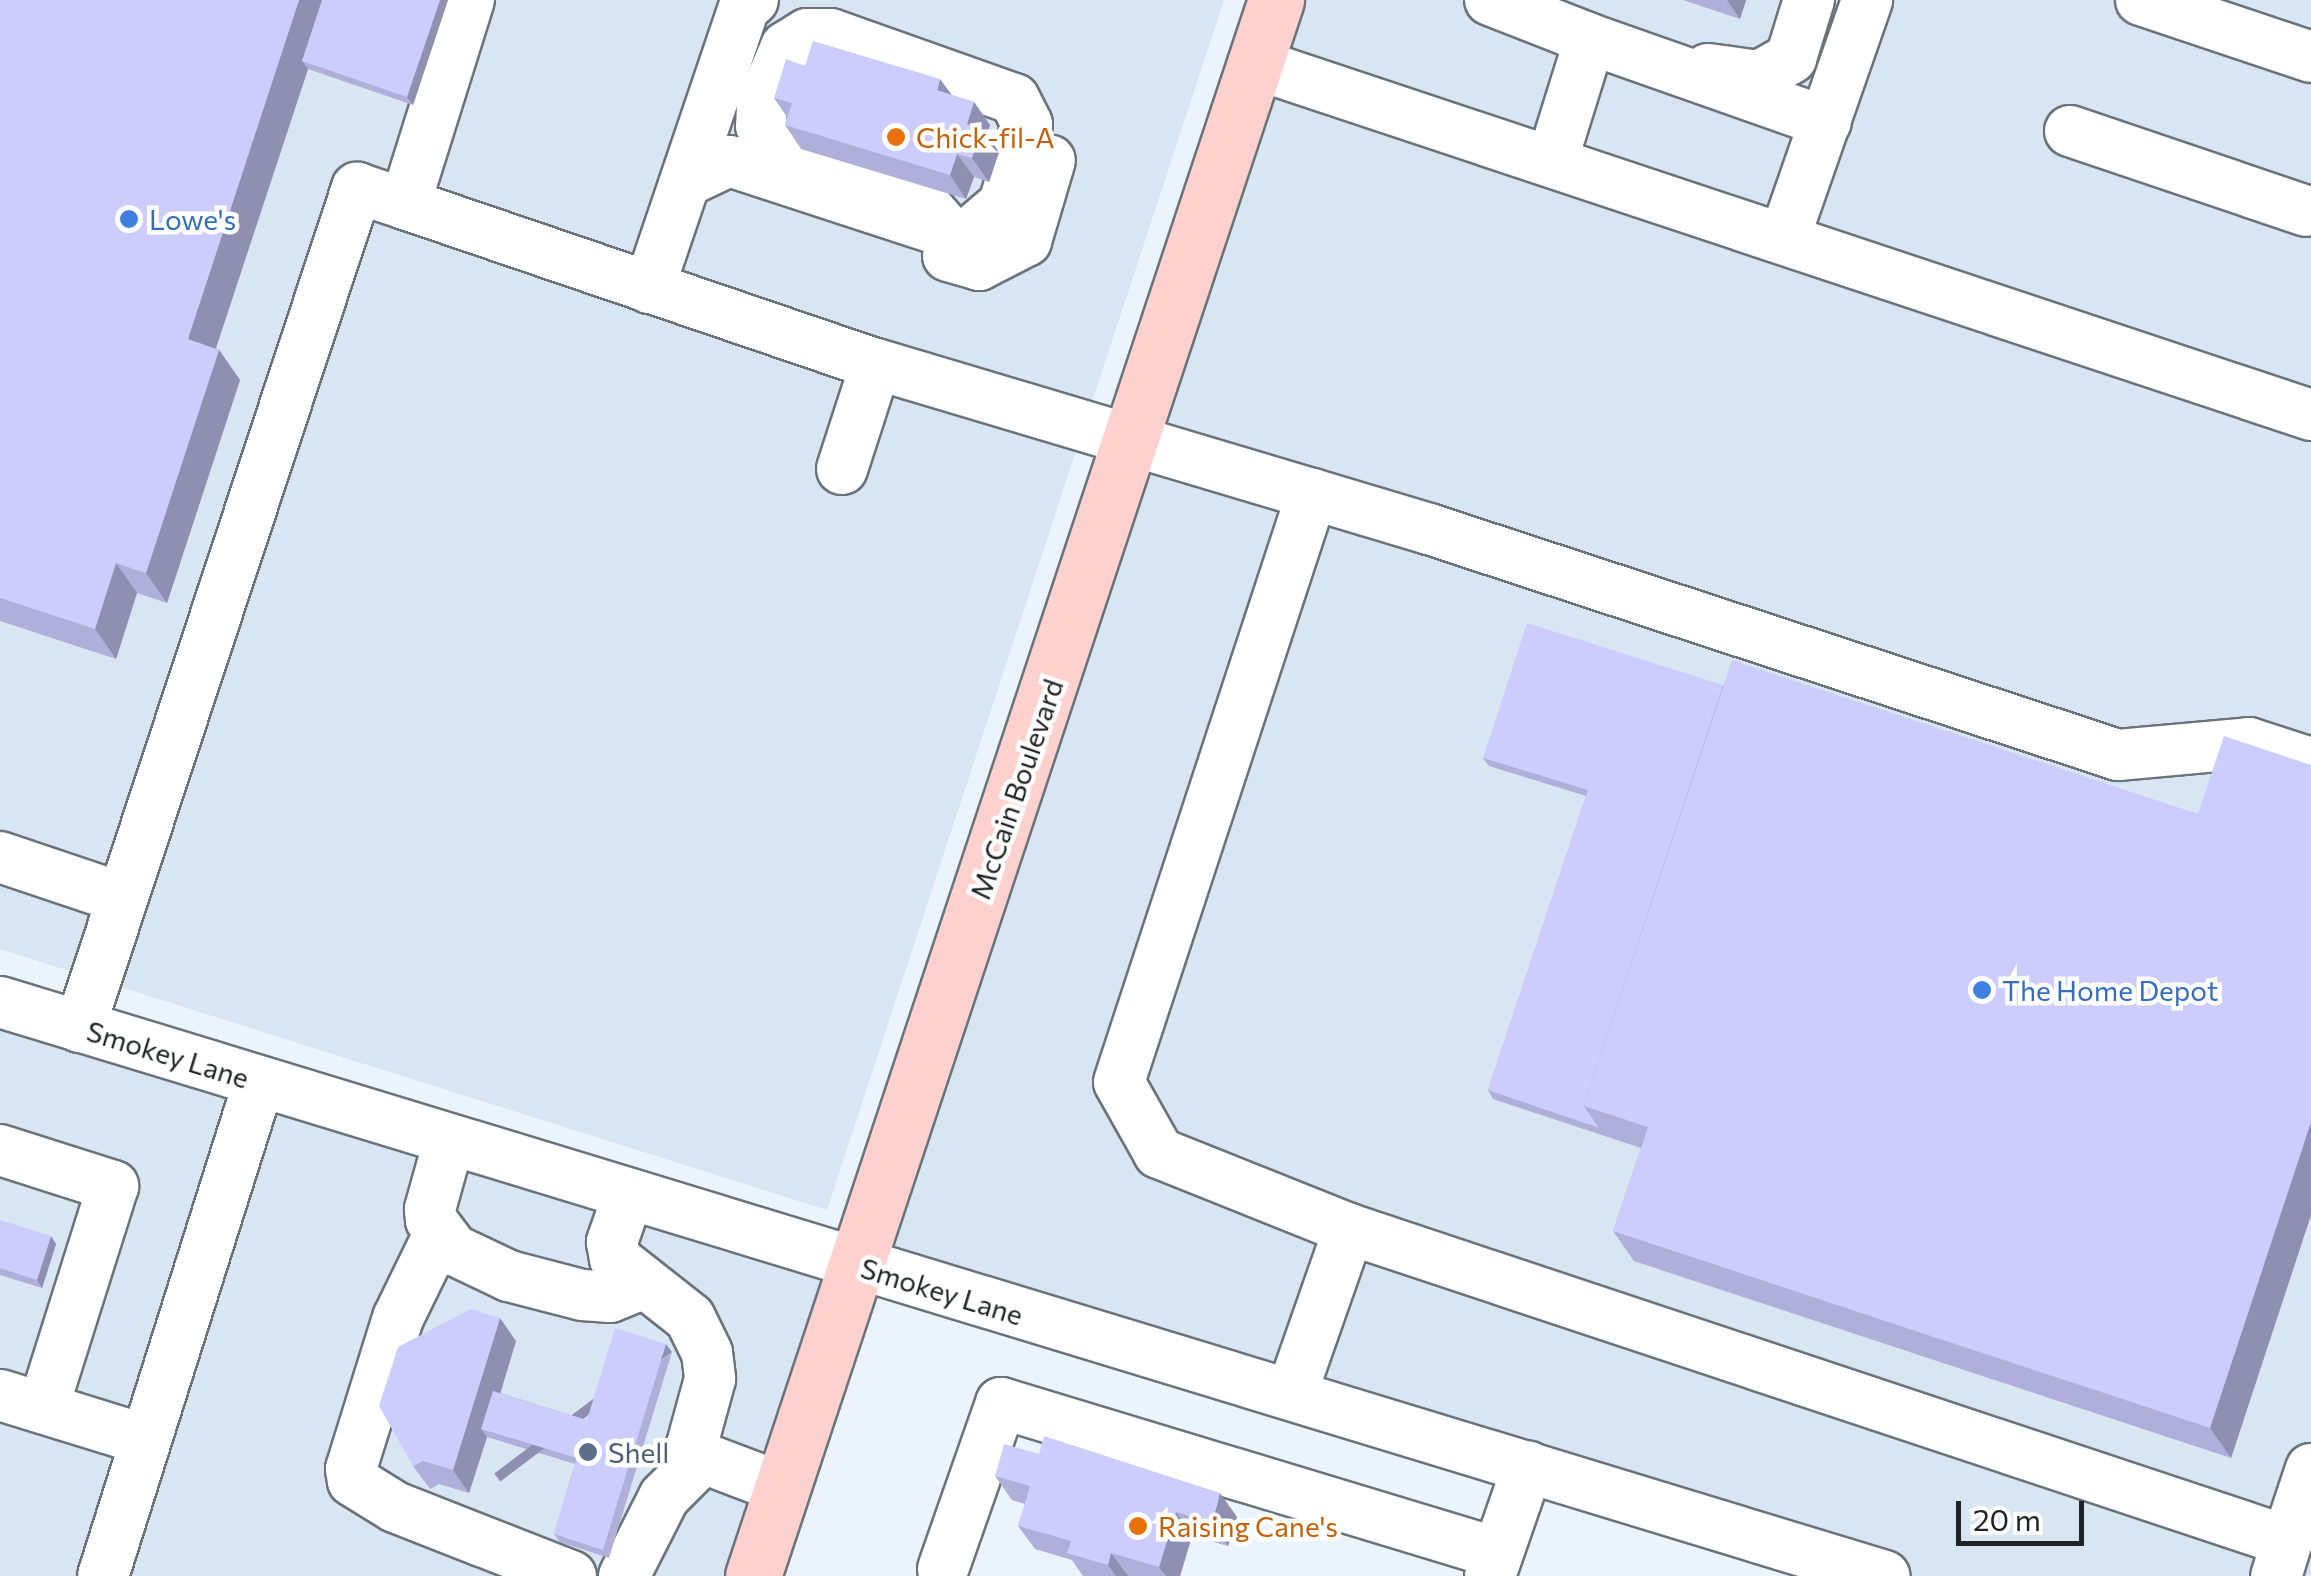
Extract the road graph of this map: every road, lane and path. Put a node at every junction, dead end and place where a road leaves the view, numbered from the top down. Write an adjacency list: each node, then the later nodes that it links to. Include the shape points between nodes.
1 (469, 0): 17 (street)
2 (822, 0): 20 (street, via 889,36 1039,84 1057,136 1026,241)
3 (1276, 0): 12 (main road, McCain Boulevard)
4 (1490, 0): 9 (street)
5 (1808, 0): 11 (street, via 1791,58 1759,76)
6 (1867, 0): 13 (street)
7 (2142, 0): 10 (street)
8 (745, 3): 16 (street)
9 (1590, 39): 11 (street); 15 (street)
10 (2311, 57)
11 (1648, 60): 13 (street)
12 (1256, 64): 15 (street); 24 (main road, McCain Boulevard)
13 (1826, 122): 19 (street)
14 (2070, 131): 18 (street)
15 (1552, 161): 19 (street)
16 (681, 192): 20 (street, via 708,184); 21 (street)
17 (405, 204): 21 (street); 29 (street, via 357,188)
18 (2306, 211)
19 (1784, 239): 23 (street)
20 (964, 249): 20 (street, via 970,234 1004,204 1027,124 1014,100 830,34 808,34 786,48 762,103 761,126 772,146 791,159 925,205)
21 (649, 288): 22 (street)
22 (876, 364): 24 (street); 25 (street)
23 (2311, 415)
24 (1134, 438): 26 (street); 38 (main road, McCain Boulevard)
25 (842, 469)
26 (1312, 494): 27 (street, via 2118,755 2249,743); 36 (street, via 1119,1082 1159,1153)
27 (2311, 762)
28 (0, 857): 29 (street)
29 (122, 898): 31 (street)
30 (0, 1002): 31 (street, Smokey Lane)
31 (80, 1026): 32 (street, Smokey Lane)
32 (258, 1082): 33 (street, Smokey Lane); 42 (street)
33 (449, 1141): 35 (street, Smokey Lane); 37 (street, via 430,1209)
34 (0, 1150): 41 (street, via 113,1186)
35 (628, 1196): 38 (street, Smokey Lane); 39 (street, via 612,1242 615,1259)
36 (1349, 1229): 40 (street); 47 (street)
37 (439, 1234): 39 (street, via 454,1250 534,1284 610,1296); 51 (street, via 398,1318 351,1469 353,1481 395,1507)
38 (856, 1264): 40 (street, Smokey Lane); 46 (main road, McCain Boulevard)
39 (644, 1284): 43 (street, via 690,1318 708,1353 710,1379 692,1445)
40 (1291, 1395): 44 (street, Smokey Lane)
41 (22, 1401): 42 (street)
42 (145, 1440): 50 (street)
43 (703, 1458): 46 (street); 52 (street, via 664,1497)
44 (1528, 1466): 48 (street); 54 (street, Smokey Lane)
45 (2311, 1469): 47 (street)
46 (782, 1488): 53 (main road, McCain Boulevard)
47 (2282, 1558)
48 (1494, 1564): 49 (street, via 1000,1403)
49 (948, 1574)
50 (103, 1576)
51 (571, 1576)
52 (624, 1576)
53 (753, 1576)
54 (1885, 1576)

